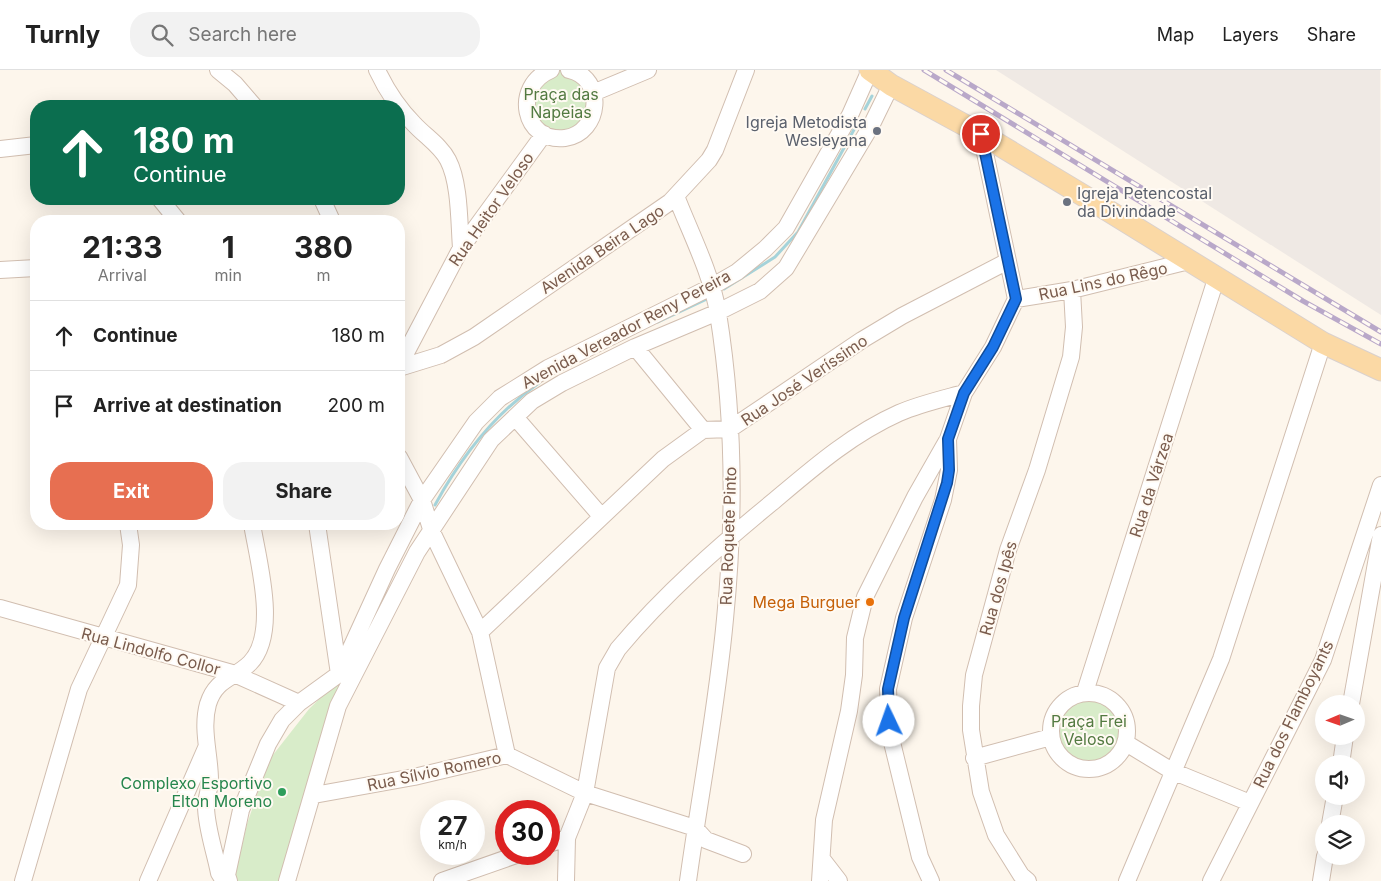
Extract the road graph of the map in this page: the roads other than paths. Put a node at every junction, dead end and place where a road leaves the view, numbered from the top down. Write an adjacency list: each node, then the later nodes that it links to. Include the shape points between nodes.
1 (218, 70): 11 (street)
2 (377, 70): 12 (street)
3 (552, 70): 8 (street)
4 (569, 70): 10 (street, via 582,76)
5 (648, 70): 10 (street)
6 (746, 70): 20 (street, Avenida Beira Lago, via 715,150)
7 (870, 70): 9 (main road); 14 (street, Avenida Vereador Reny Pereira)
8 (530, 75): 16 (street, via 526,109)
9 (891, 85): 15 (street, Avenida Vereador Reny Pereira); 17 (main road)
10 (593, 93): 16 (street, via 594,113 582,130 564,138)
11 (249, 100)
12 (395, 100)
13 (405, 113): 23 (street, via 450,164 455,180)
14 (850, 114): 15 (street); 29 (street, Avenida Vereador Reny Pereira, via 786,228 737,272)
15 (871, 126): 32 (street, Avenida Vereador Reny Pereira, via 786,268 760,291)
16 (544, 134): 23 (street, Rua Heitor Veloso)
17 (981, 134): 24 (street); 25 (main road)
18 (30, 146): 19 (street)
19 (0, 149)
20 (676, 196): 29 (street, Rua Roquete Pinto); 36 (street, Avenida Beira Lago, via 474,337 442,355)
21 (165, 205): 22 (street)
22 (173, 215)
23 (461, 248): 35 (street, Rua Heitor Veloso)
24 (1008, 261): 31 (street); 40 (street, Rua José Veríssimo, via 878,331)
25 (1189, 262): 28 (main road); 30 (street, Rua Lins do Rêgo)
26 (30, 268): 27 (street)
27 (0, 270)
28 (1216, 279): 33 (main road); 58 (street, Rua da Várzea)
29 (711, 286): 32 (street, Rua Roquete Pinto); 45 (street, Avenida Vereador Reny Pereira, via 548,368 500,398 476,422)
30 (1072, 290): 31 (street, Rua Lins do Rêgo); 65 (street, Rua dos Ipês, via 1074,326 1066,376 1008,550 974,675 971,730)
31 (1016, 299): 38 (street, via 993,347)
32 (718, 312): 34 (street, Avenida Vereador Reny Pereira); 40 (street, Rua Roquete Pinto)
33 (1323, 343): 37 (main road); 66 (street, via 1221,659)
34 (636, 347): 39 (street, Avenida Vereador Reny Pereira, via 562,383 532,401); 41 (street)
35 (405, 355)
36 (405, 365)
37 (1381, 370)
38 (964, 393): 42 (street); 52 (street, via 914,406 850,440)
39 (515, 417): 46 (street); 50 (street, Avenida Vereador Reny Pereira, via 491,440)
40 (730, 429): 41 (street, Rua José Veríssimo); 52 (street, Rua Roquete Pinto)
41 (703, 430): 46 (street, via 663,458)
42 (948, 439): 74 (street, via 864,597 855,638 849,711 824,820); 87 (street, via 949,470 943,500 904,618 888,689 890,734 920,857)
43 (405, 468): 45 (street)
44 (1381, 485): 69 (street, Rua dos Flamboyants, via 1323,660)
45 (422, 500): 50 (street); 57 (street, Avenida Vereador Reny Pereira)
46 (601, 516): 54 (street)
47 (129, 530): 55 (street, via 128,585)
48 (253, 530): 56 (street, via 265,606 263,640 251,661)
49 (318, 530): 57 (street)
50 (432, 532): 54 (street); 68 (street, Avenida Vereador Reny Pereira, via 407,569 338,706)
51 (1381, 535): 59 (street)
52 (730, 537): 67 (street, via 630,634 610,661); 70 (street, Rua Roquete Pinto, via 721,655)
53 (0, 608): 55 (street, Rua Lindolfo Collor)
54 (480, 632): 64 (street)
55 (102, 638): 56 (street, Rua Lindolfo Collor); 77 (street, via 79,689)
56 (232, 673): 60 (street, Rua Lindolfo Collor); 63 (street, via 213,692 208,704)
57 (339, 674): 60 (street, Avenida Vereador Reny Pereira)
58 (1085, 692): 61 (street, via 1062,702 1051,724); 62 (street, via 1109,697 1119,706 1128,730)
59 (1353, 695)
60 (299, 703): 80 (street, Avenida Vereador Reny Pereira, via 282,720 268,744 245,802 227,875)
61 (1051, 737): 62 (street, via 1062,759 1085,769 1110,763); 65 (street)
62 (1126, 743): 66 (street)
63 (207, 747): 78 (street); 79 (street, via 210,780 206,807 219,873)
64 (507, 755): 67 (street, Rua Sílvio Romero); 68 (street, Rua Sílvio Romero, via 414,777)
65 (974, 758): 88 (street, Rua dos Ipês, via 996,835)
66 (1172, 771): 69 (street); 89 (street)
67 (585, 793): 70 (street, Rua Sílvio Romero); 71 (street)
68 (314, 795): 81 (street, Avenida Vereador Reny Pereira)
69 (1250, 803): 90 (street, Rua dos Flamboyants)
70 (695, 828): 73 (street, Rua Sílvio Romero, via 706,840); 84 (street, Rua Roquete Pinto)
71 (567, 838): 72 (street); 83 (street)
72 (560, 840)
73 (743, 854)
74 (822, 859): 85 (street); 86 (street)
75 (495, 862): 82 (street)
76 (1324, 865): 91 (street)
77 (23, 881)
78 (148, 881)
79 (224, 881)
80 (229, 881)
81 (287, 881)
82 (442, 881)
83 (566, 881)
84 (688, 881)
85 (820, 881)
86 (839, 881)
87 (931, 881)
88 (1028, 881)
89 (1127, 881)
90 (1211, 881)
91 (1321, 881)

